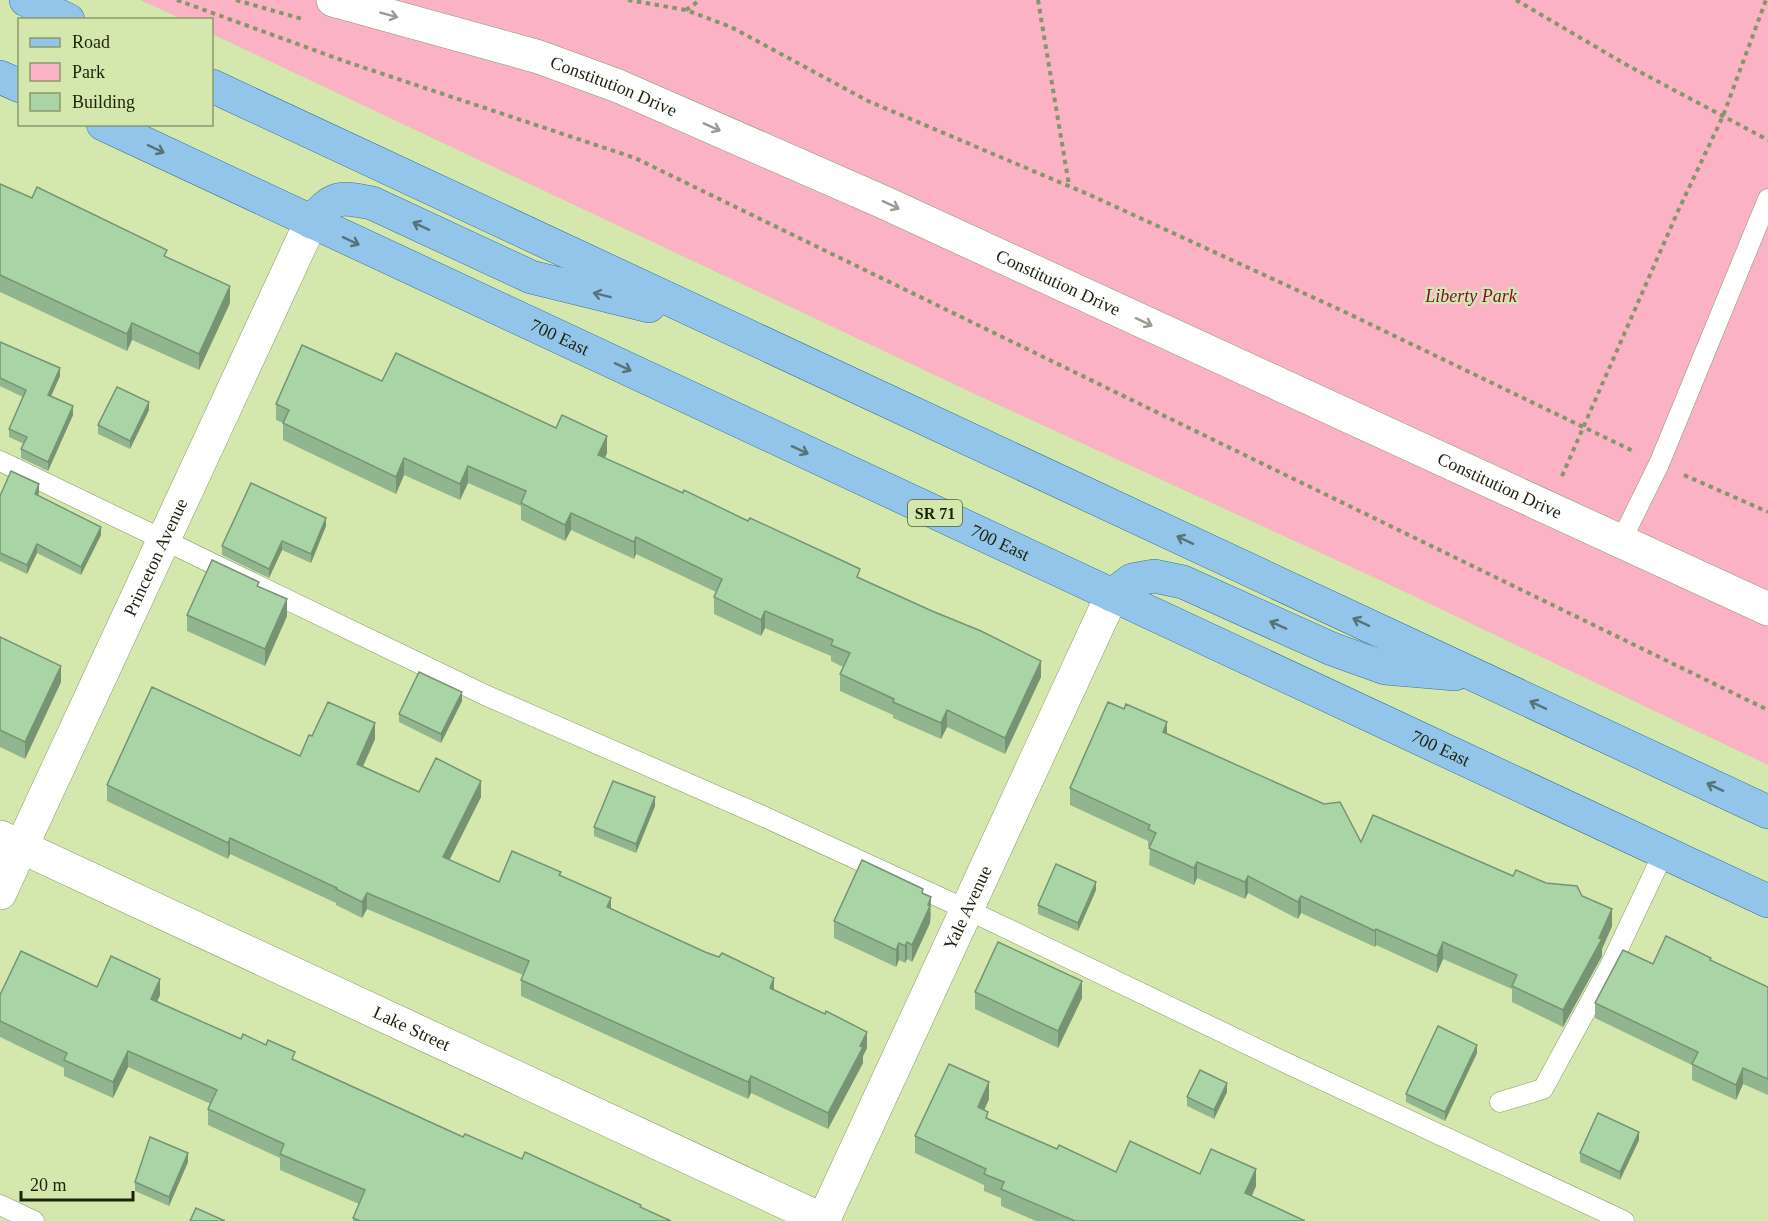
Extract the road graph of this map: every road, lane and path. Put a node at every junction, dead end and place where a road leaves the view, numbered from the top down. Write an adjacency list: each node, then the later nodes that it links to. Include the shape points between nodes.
1 (26, 0): 10 (main road)
2 (177, 0): 31 (path, via 344,61 634,158)
3 (333, 0): 27 (street, Constitution Drive, one-way to 27, via 528,54 618,86 883,202)
4 (628, 0): 9 (path)
5 (700, 0): 9 (path)
6 (1038, 0): 17 (path)
7 (1516, 0): 14 (path)
8 (1766, 0): 14 (path)
9 (686, 10): 17 (path, via 731,27 868,101)
10 (64, 18)
11 (0, 77): 12 (main road)
12 (18, 85)
13 (213, 86): 20 (main road)
14 (1723, 116): 16 (path); 21 (path)
15 (107, 126): 19 (main road, 700 East / SR 71, one-way to 19)
16 (1768, 140)
17 (1069, 186): 21 (path)
18 (1768, 199): 23 (lane)
19 (311, 222): 20 (main road, one-way to 19, via 531,277 372,203 348,198 328,203); 26 (street, Princeton Avenue); 28 (main road, 700 East / SR 71, one-way to 28)
20 (720, 323): 30 (main road, one-way to 20)
21 (1583, 427): 23 (path); 24 (path)
22 (0, 460): 26 (lane)
23 (1659, 464): 25 (path); 27 (lane)
24 (1560, 482)
25 (1768, 512)
26 (164, 539): 33 (street, Princeton Avenue); 37 (lane, via 485,695)
27 (1621, 541): 29 (street, Constitution Drive)
28 (1112, 595): 30 (main road, one-way to 28, via 1385,668 1332,650 1182,582 1154,576 1132,580); 34 (main road, 700 East / SR 71); 37 (street, Yale Avenue)
29 (1768, 609)
30 (1475, 675): 32 (main road, one-way to 30)
31 (1768, 710)
32 (1768, 812)
33 (11, 842): 35 (street, Princeton Avenue); 41 (street, Lake Street)
34 (1664, 852): 36 (main road, 700 East / SR 71); 38 (lane, via 1610,966 1544,1089)
35 (0, 893)
36 (1768, 901)
37 (966, 910): 41 (street, Yale Avenue); 42 (lane)
38 (1500, 1102)
39 (0, 1205): 40 (lane)
40 (34, 1221)
41 (824, 1221)
42 (1624, 1221)

